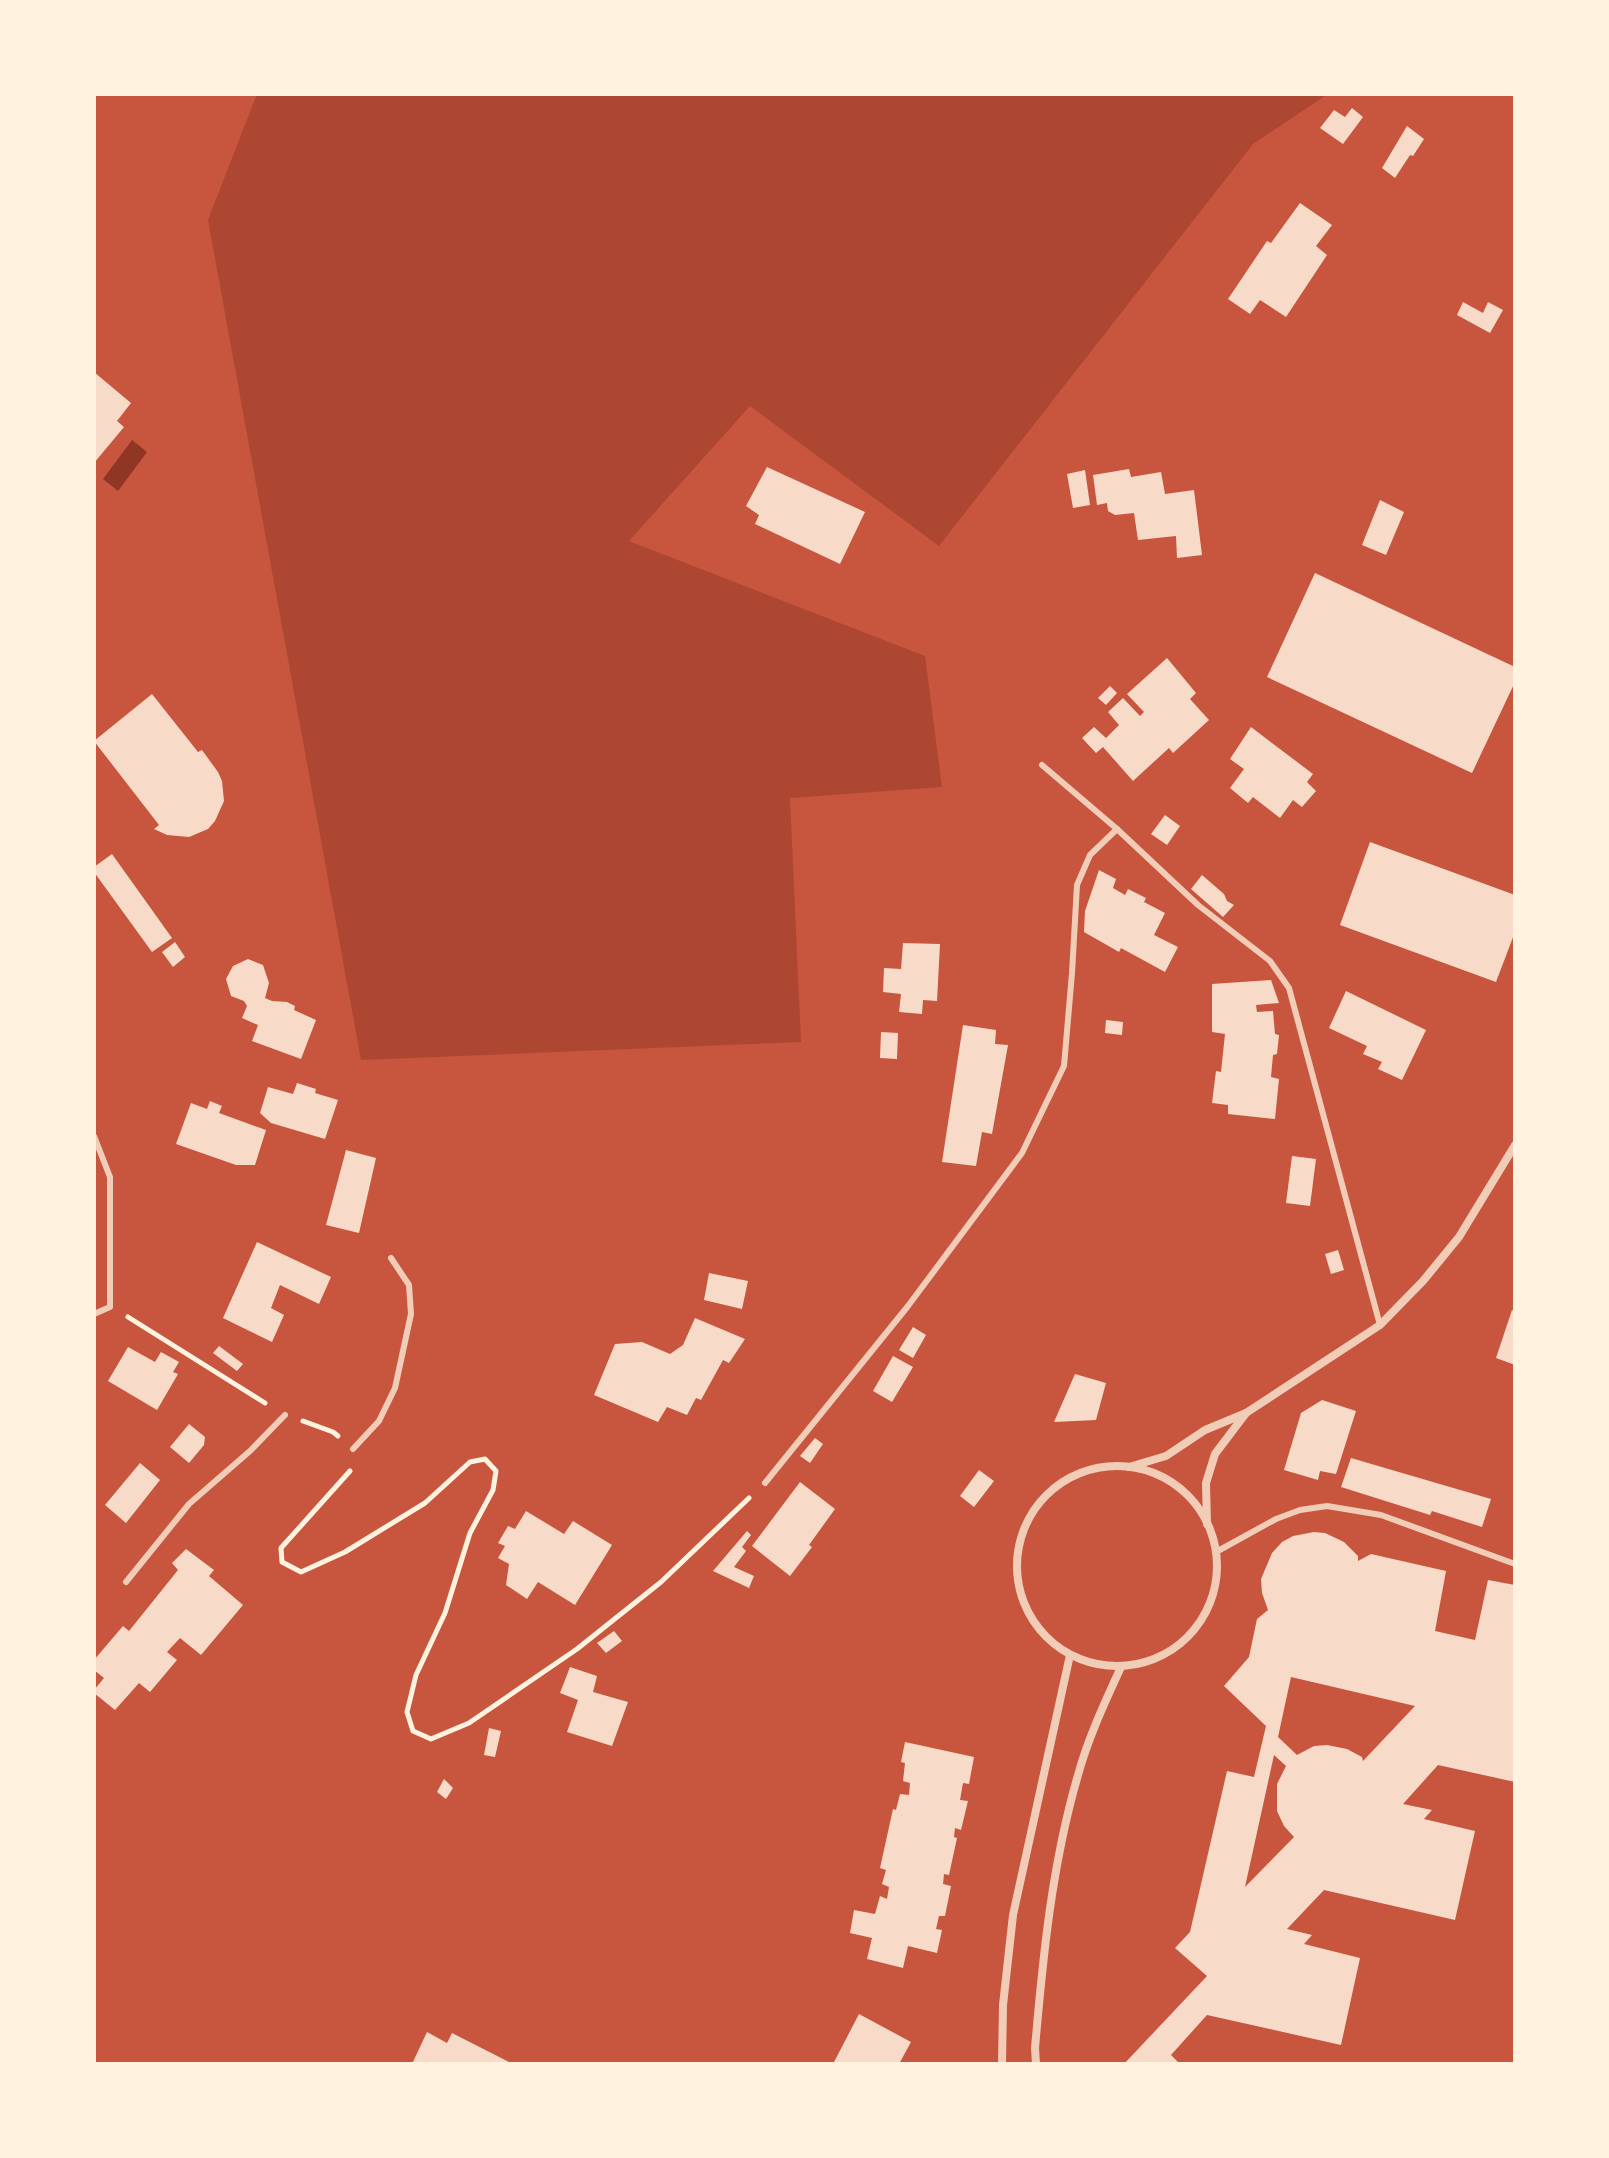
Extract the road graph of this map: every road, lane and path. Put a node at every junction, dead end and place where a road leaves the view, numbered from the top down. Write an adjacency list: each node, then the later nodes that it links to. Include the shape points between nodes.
1 (1042, 765): 2 (lane)
2 (1117, 829): 8 (lane, via 1198,905 1270,961 1289,988); 13 (lane, via 1090,855 1077,885 1064,1066 1022,1153 908,1306)
3 (94, 1136): 6 (lane, via 110,1177)
4 (1515, 1145): 8 (street, via 1459,1237)
5 (391, 1258): 11 (lane, via 409,1285 411,1314 395,1388 379,1421)
6 (110, 1307): 7 (lane); 10 (path)
7 (94, 1314)
8 (1380, 1325): 9 (street)
9 (1246, 1413): 12 (street, via 1205,1430 1166,1456); 14 (street, via 1215,1454 1206,1483)
10 (285, 1415): 11 (path, via 333,1432); 17 (lane, via 189,1504)
11 (353, 1449): 13 (path, via 350,1472 281,1548 282,1562 301,1572 425,1503 470,1462 485,1459 496,1471 445,1613 416,1675 407,1712 413,1731 431,1739 469,1723 577,1649 661,1582)
12 (1128, 1467): 14 (street, via 1172,1483 1193,1501); 18 (street, via 1105,1467 1062,1482 1030,1515 1021,1536 1018,1582 1024,1604 1035,1625)
13 (765, 1483)
14 (1207, 1525): 15 (street)
15 (1216, 1552): 16 (lane, via 1276,1519 1327,1506 1381,1515); 19 (street, via 1209,1606 1194,1630 1174,1649)
16 (1515, 1564)
17 (126, 1582)
18 (1070, 1655): 19 (street); 20 (street, via 1013,1915)
19 (1121, 1667): 21 (street, via 1078,1774 1062,1839 1048,1918)
20 (1002, 2064)
21 (1036, 2064)

